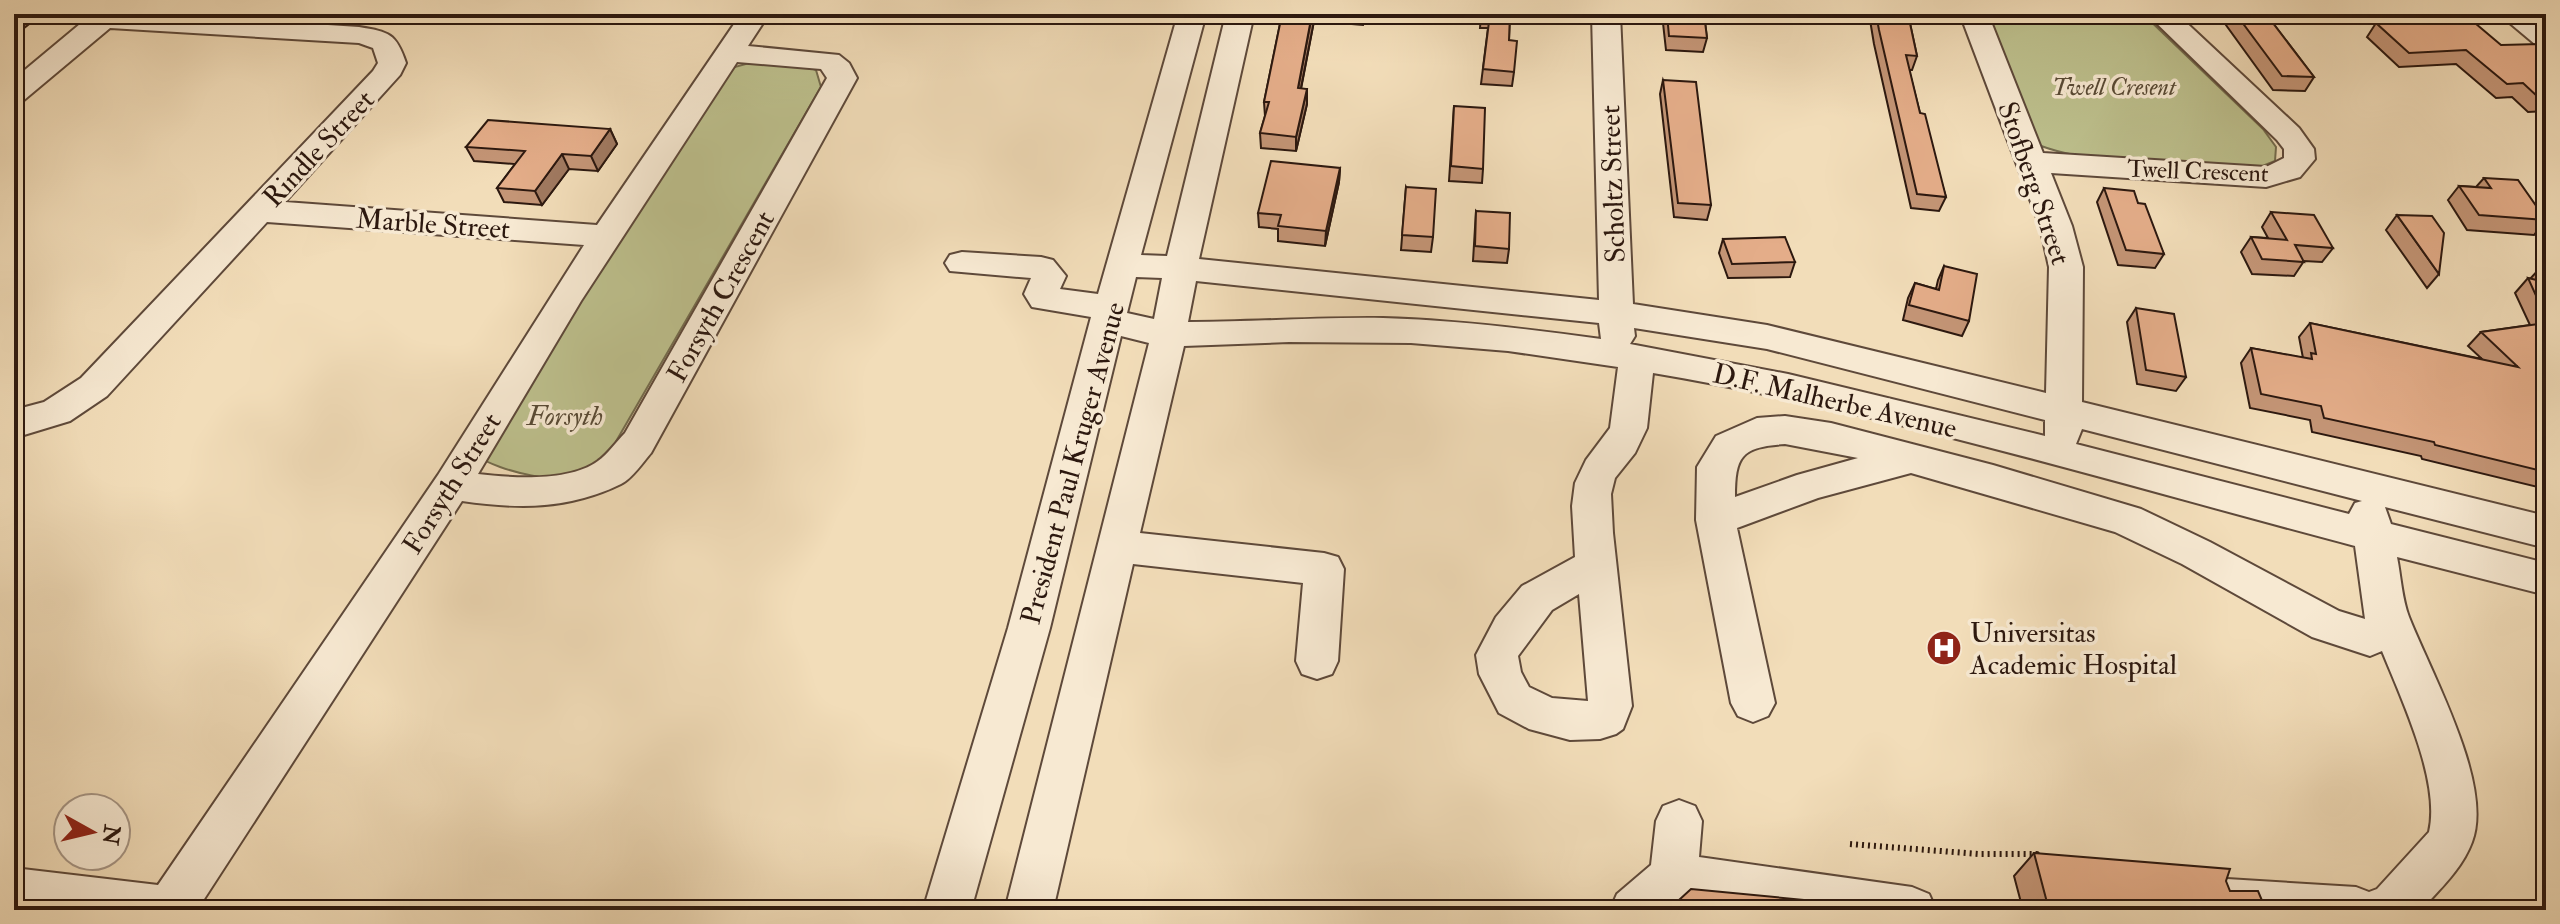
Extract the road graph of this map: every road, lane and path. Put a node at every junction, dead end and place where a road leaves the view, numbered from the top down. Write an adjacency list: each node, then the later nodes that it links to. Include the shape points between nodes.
1 (755, 14): 10 (street, Forsyth Street)
2 (1192, 14): 17 (street, President Paul Kruger Avenue)
3 (1240, 14): 14 (street, President Paul Kruger Avenue)
4 (1606, 14): 20 (street, Scholtz Street)
5 (1974, 14): 12 (street, Stofberg Street)
6 (2161, 14): 12 (street, Twell Crescent, via 2288,134 2299,149 2295,168 2266,177)
7 (2513, 14): 9 (street)
8 (106, 16): 11 (street); 13 (street, Rindle Street, via 359,35 386,44 392,63 386,75)
9 (2546, 39)
10 (730, 53): 15 (street, Forsyth Street); 28 (street, Forsyth Crescent, via 829,61 842,78 638,443 610,473 565,487 537,493)
11 (14, 94)
12 (2032, 162): 24 (street, Stofberg Street, via 2066,267)
13 (260, 211): 15 (street, Marble Street); 25 (street, Rindle Street, via 75,404)
14 (1189, 225): 18 (street, President Paul Kruger Avenue); 19 (street, via 1224,253)
15 (606, 236): 28 (street, Forsyth Street)
16 (962, 263): 21 (street, D.F. Malherbe Avenue, via 1041,268 1049,276 1044,299)
17 (1123, 265): 18 (street, D.F. Malherbe Avenue); 21 (street, President Paul Kruger Avenue)
18 (1181, 266): 19 (street, D.F. Malherbe Avenue); 22 (street, President Paul Kruger Avenue)
19 (1293, 279): 20 (street, D.F. Malherbe Avenue)
20 (1616, 312): 23 (street, Scholtz Street); 24 (street, D.F. Malherbe Avenue, via 1767,337)
21 (1110, 314): 22 (street, D.F. Malherbe Avenue, via 1132,329); 46 (street, President Paul Kruger Avenue, via 1029,628)
22 (1169, 333): 23 (street, D.F. Malherbe Avenue, via 1385,330); 33 (street, President Paul Kruger Avenue)
23 (1627, 356): 26 (street, D.F. Malherbe Avenue, via 1760,380); 34 (street, Scholtz Street, via 1632,411 1625,438 1604,462 1594,484)
24 (2062, 411): 26 (street, Stofberg Street); 29 (street, D.F. Malherbe Avenue)
25 (14, 424)
26 (2064, 454): 32 (street, D.F. Malherbe Avenue)
27 (1912, 458): 30 (street, via 1811,485); 30 (street, via 1831,437 1757,432 1729,446 1716,467); 36 (street, via 2127,520 2354,635 2370,638 2382,631)
28 (452, 485): 45 (street, Forsyth Street)
29 (2364, 487): 31 (street, D.F. Malherbe Avenue); 32 (street)
30 (1716, 520): 38 (street)
31 (2546, 532)
32 (2373, 537): 35 (street, D.F. Malherbe Avenue); 36 (street)
33 (1117, 546): 37 (street, via 1324,569); 47 (street, President Paul Kruger Avenue)
34 (1597, 564)
35 (2546, 579)
36 (2387, 614): 51 (street, via 2434,724 2453,805 2452,837 2394,905)
37 (1317, 661)
38 (1753, 703)
39 (1679, 821): 42 (street)
40 (1850, 844): 41 (path, via 2037,854)
41 (2041, 866)
42 (1673, 876): 48 (street); 49 (street)
43 (14, 891): 45 (street)
44 (2227, 902): 50 (street)
45 (171, 910)
46 (947, 910)
47 (1029, 910)
48 (1634, 910)
49 (1912, 910)
50 (2356, 910)
51 (2383, 910)

